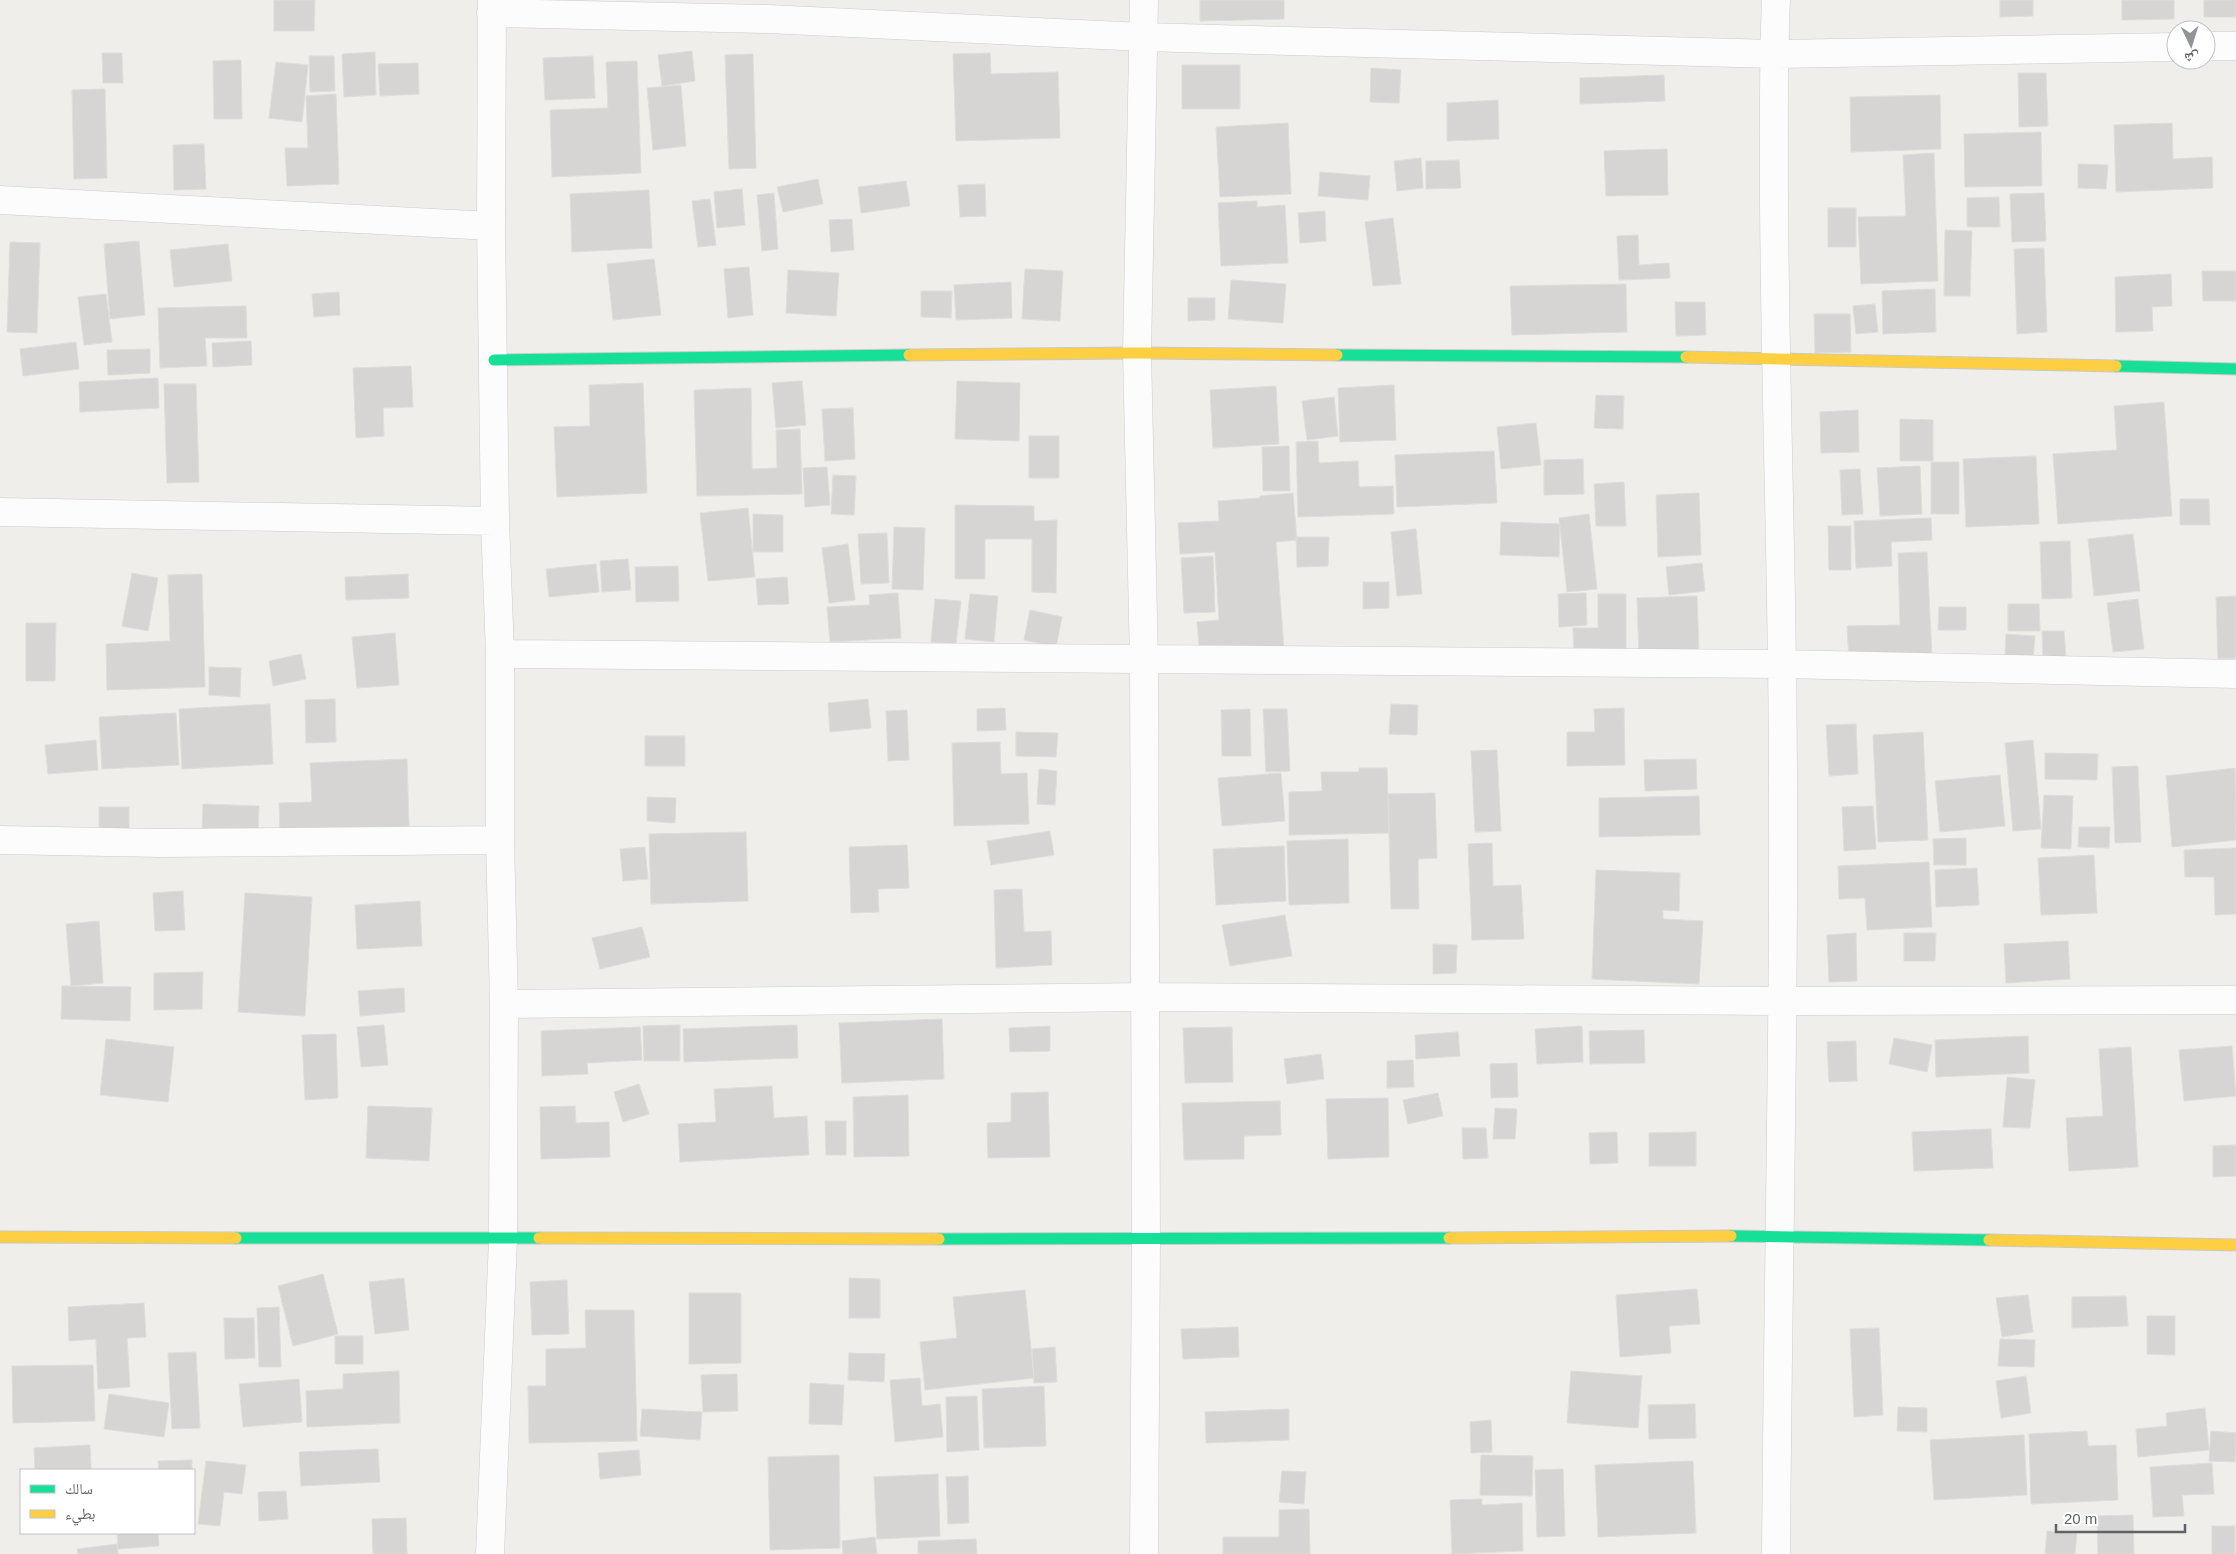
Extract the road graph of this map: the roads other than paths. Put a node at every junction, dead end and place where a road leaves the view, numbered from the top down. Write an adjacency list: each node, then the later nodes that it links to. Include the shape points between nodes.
1 (1144, 0): 4 (street)
2 (1776, 0): 8 (street)
3 (492, 7): 4 (street); 10 (street)
4 (1143, 37): 8 (street); 11 (street)
5 (2216, 46): 6 (street)
6 (2236, 46)
7 (2166, 47): 8 (street)
8 (1774, 54): 12 (street)
9 (0, 200): 10 (street)
10 (491, 226): 13 (street)
11 (1137, 353): 12 (street); 13 (street); 18 (street)
12 (1775, 358): 14 (street); 19 (street)
13 (494, 360): 16 (street)
14 (2236, 369)
15 (0, 512): 16 (street)
16 (495, 521): 17 (street)
17 (500, 654): 18 (street); 22 (street)
18 (1144, 660): 19 (street); 23 (street)
19 (1782, 664): 20 (street); 25 (street)
20 (2236, 674)
21 (0, 840): 22 (street)
22 (500, 840): 26 (street)
23 (1145, 997): 25 (street); 26 (street); 30 (street)
24 (2236, 1000): 25 (street)
25 (1784, 1001): 27 (street)
26 (504, 1004): 29 (street)
27 (1778, 1236): 30 (street); 31 (street); 34 (street)
28 (0, 1237): 29 (street)
29 (503, 1238): 30 (street); 32 (street)
30 (1146, 1240): 33 (street)
31 (2236, 1245)
32 (490, 1554)
33 (1144, 1554)
34 (1776, 1554)

